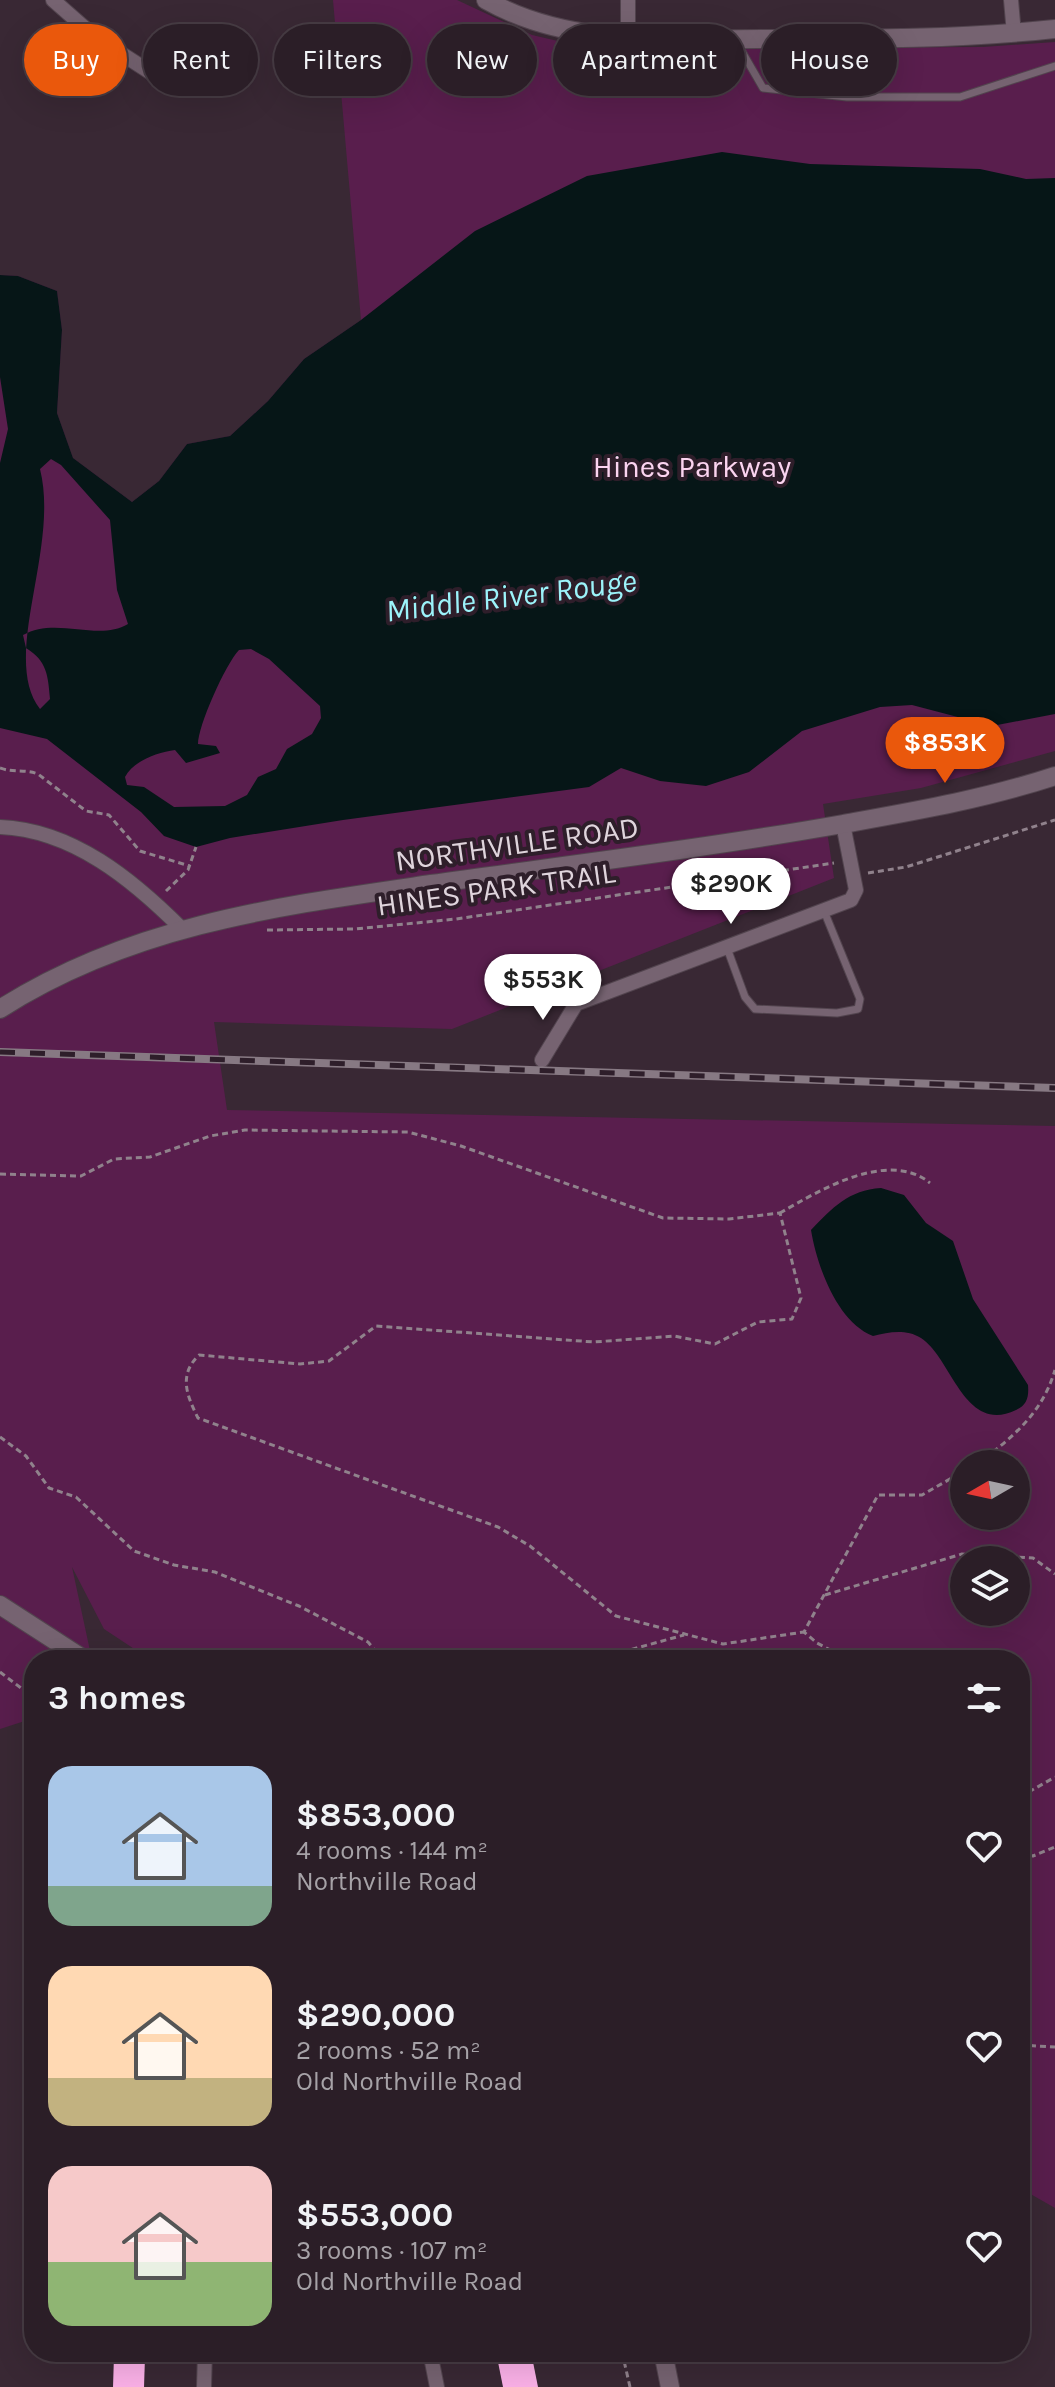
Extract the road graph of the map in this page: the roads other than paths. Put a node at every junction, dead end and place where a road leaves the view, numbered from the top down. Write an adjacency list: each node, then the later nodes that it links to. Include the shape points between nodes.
1 (53, 0): 12 (street, via 94,36)
2 (486, 0): 6 (street)
3 (628, 0): 5 (street)
4 (1011, 0): 8 (street)
5 (628, 24)
6 (553, 27)
7 (1055, 29): 8 (street)
8 (1014, 34): 9 (street)
9 (745, 38)
10 (745, 57): 11 (lane, via 763,88 847,97 960,97)
11 (1055, 66)
12 (143, 68)
13 (1055, 776): 14 (street, NORTHVILLE ROAD, via 980,799)
14 (843, 824): 16 (street, via 856,890 851,900); 17 (street, NORTHVILLE ROAD, via 256,910)
15 (0, 827): 17 (street, via 83,850 140,887)
16 (824, 911): 18 (street); 18 (lane, via 860,999 858,1009 755,1009)
17 (182, 929): 19 (street, NORTHVILLE ROAD, via 94,959)
18 (727, 948): 20 (street, via 576,1004)
19 (0, 1009)
20 (542, 1060)
21 (0, 1605): 22 (street)
22 (70, 1650)
23 (205, 2362): 26 (street)
24 (432, 2362): 27 (street)
25 (665, 2362): 28 (street)
26 (204, 2387)
27 (437, 2387)
28 (670, 2387)

